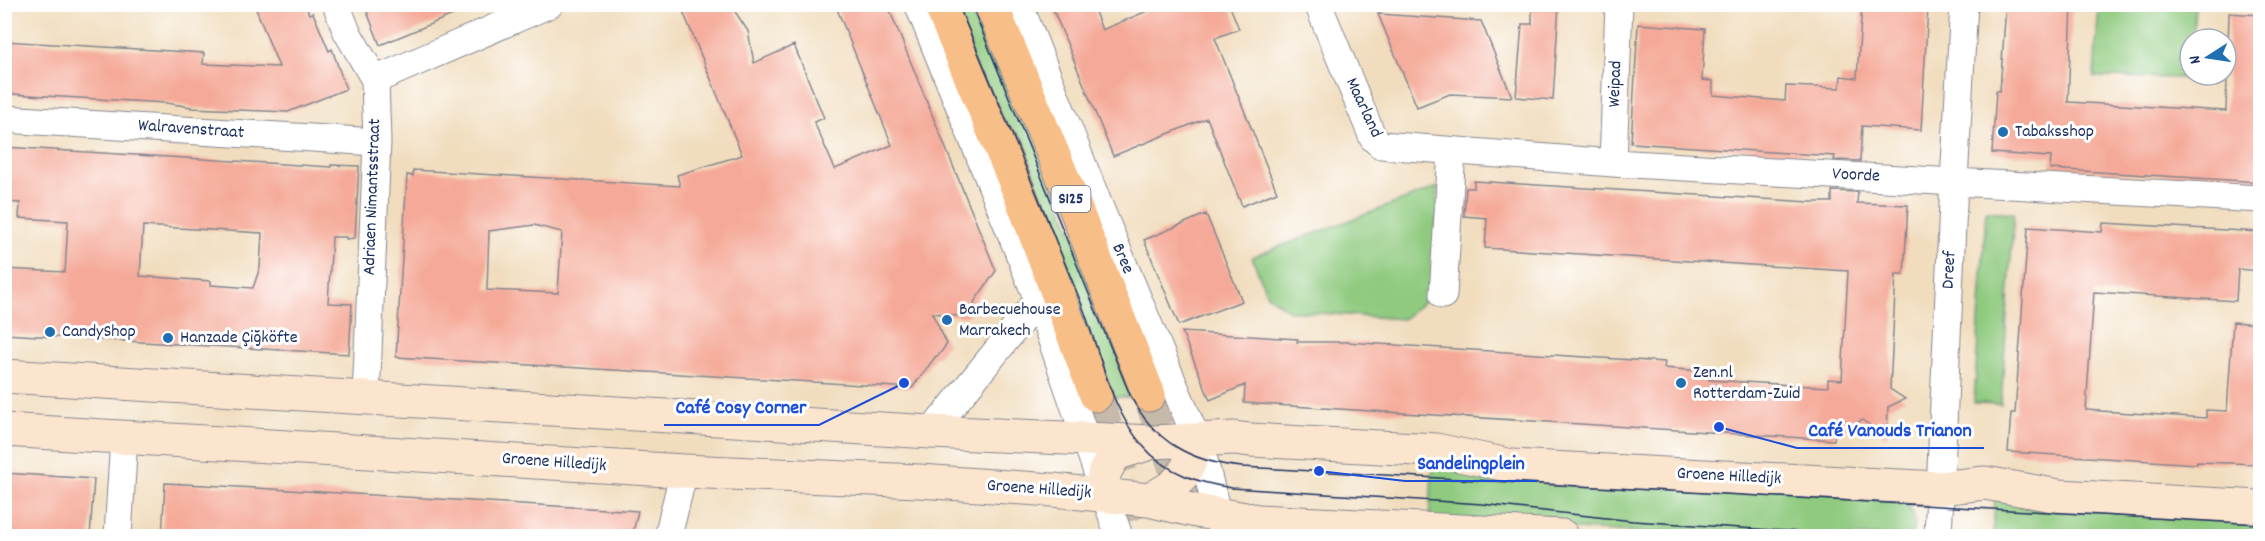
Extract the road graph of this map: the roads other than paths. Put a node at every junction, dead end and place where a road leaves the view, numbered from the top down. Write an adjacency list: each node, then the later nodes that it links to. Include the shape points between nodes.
1 (336, 4): 10 (street, Adriaen Nimantsstraat)
2 (550, 4): 10 (street)
3 (918, 4): 18 (street)
4 (940, 4): 20 (main road, S125, via 1024,204)
5 (991, 4): 21 (main road, Bree / S125)
6 (1019, 4): 27 (street, Bree)
7 (1318, 4): 13 (street, Maarland, via 1373,138 1392,148)
8 (1619, 4): 14 (street, Weipad)
9 (1964, 4): 15 (street, Dreef)
10 (375, 80): 12 (street, Adriaen Nimantsstraat)
11 (4, 119): 12 (street, Walravenstraat)
12 (377, 142): 22 (street, Adriaen Nimantsstraat)
13 (1452, 151): 14 (street, Voorde); 17 (street)
14 (1613, 163): 15 (street, Voorde)
15 (1954, 181): 16 (street, Voorde); 30 (street, Dreef)
16 (2260, 199)
17 (1443, 295)
18 (1038, 300): 24 (street); 26 (street)
19 (4, 376): 22 (street, Groene Hilledijk)
20 (1096, 395)
21 (1149, 395)
22 (366, 398): 24 (street, Groene Hilledijk)
23 (4, 430): 25 (street, Groene Hilledijk)
24 (932, 432): 26 (street, Groene Hilledijk)
25 (124, 437): 29 (street, Groene Hilledijk); 35 (street)
26 (1085, 440): 28 (street, Groene Hilledijk); 31 (street)
27 (1197, 440): 28 (street, Groene Hilledijk); 30 (street, Groene Hilledijk, via 1234,438 1436,450 1512,466); 32 (street, via 1183,476 1174,486); 34 (street, Bree)
28 (1153, 442): 31 (street, Groene Hilledijk, via 1115,454 1104,473)
29 (684, 471): 31 (street, Groene Hilledijk); 36 (street)
30 (1939, 488): 33 (street, Groene Hilledijk, via 1985,483 2059,496); 39 (street, Dreef)
31 (1104, 494): 32 (street, Groene Hilledijk); 37 (street)
32 (1148, 500): 34 (street, Groene Hilledijk)
33 (2260, 507)
34 (1221, 526): 38 (street, Groene Hilledijk, via 1259,521)
35 (118, 537)
36 (668, 537)
37 (1119, 537)
38 (1562, 537)
39 (1938, 537)

